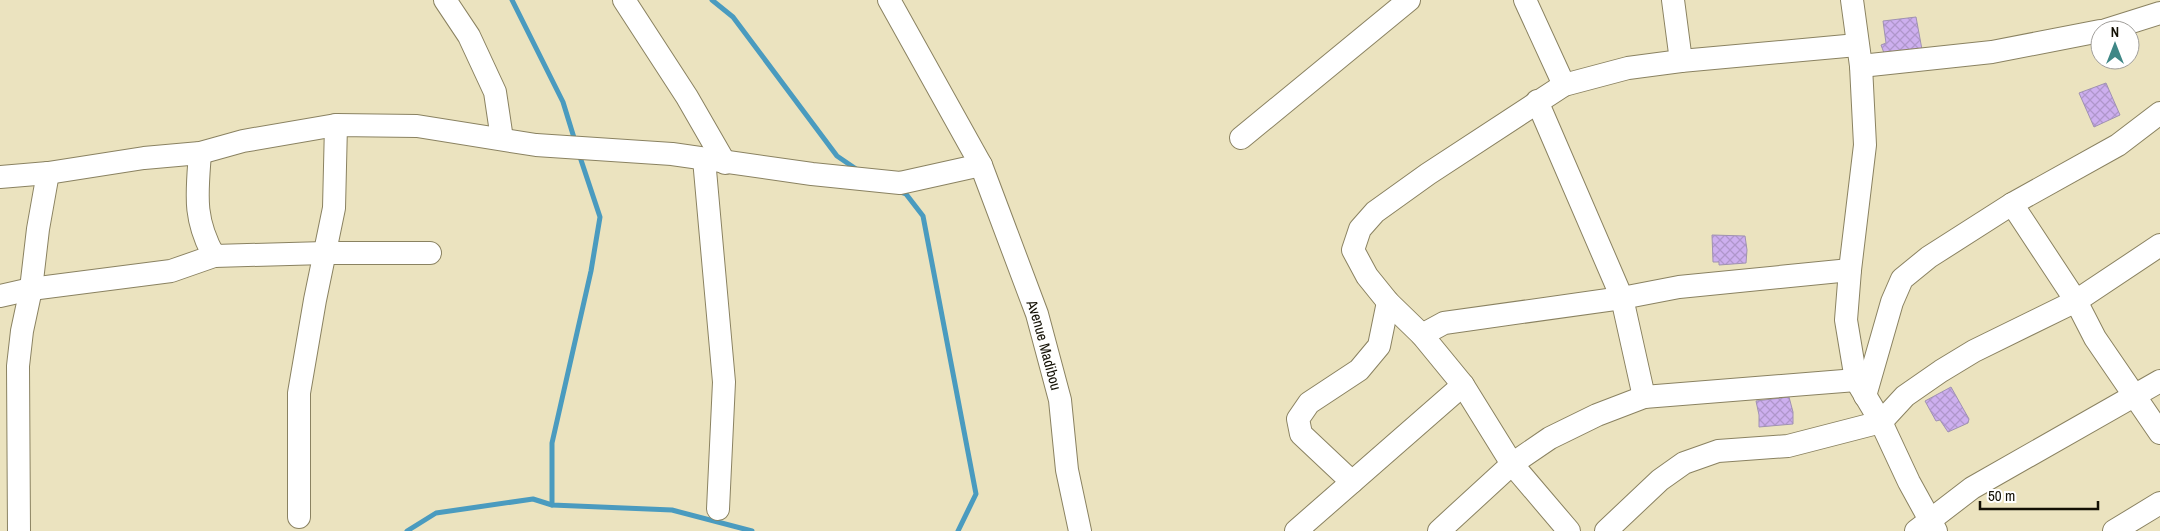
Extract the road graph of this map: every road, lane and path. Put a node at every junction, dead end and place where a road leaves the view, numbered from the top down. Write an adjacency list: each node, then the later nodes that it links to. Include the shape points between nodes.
1 (445, 0): 18 (street, via 469,36 495,92)
2 (624, 0): 20 (street, via 688,96)
3 (889, 0): 21 (street, Avenue Madibou)
4 (1409, 0): 17 (street)
5 (1524, 0): 13 (street)
6 (1673, 0): 12 (street)
7 (1852, 0): 11 (street)
8 (2160, 13): 9 (street)
9 (2138, 20)
10 (2090, 33): 11 (street, via 1992,52)
11 (1859, 56): 12 (street); 29 (street, via 1865,145)
12 (1680, 61): 13 (street, via 1628,68)
13 (1564, 84): 14 (street)
14 (1537, 101): 32 (street); 34 (street, via 1375,212 1360,229 1353,250 1367,276)
15 (2160, 113): 24 (street, via 2118,146)
16 (336, 125): 18 (street, via 417,126); 19 (street, via 244,141); 26 (street, via 334,208)
17 (1241, 138)
18 (502, 139): 20 (street, via 536,145 672,154)
19 (200, 153): 22 (street); 28 (street, via 198,219)
20 (714, 161): 21 (street, via 900,183); 46 (street, via 724,382)
21 (981, 165): 50 (street, Avenue Madibou, via 1037,314 1060,400 1067,470)
22 (48, 173): 23 (street); 30 (street)
23 (0, 177)
24 (2012, 204): 33 (street); 38 (street, via 1929,257 1902,279)
25 (2160, 245): 33 (street)
26 (326, 253): 27 (street); 28 (street); 47 (street, via 314,300 299,392)
27 (430, 253)
28 (214, 256): 30 (street, via 171,271)
29 (1850, 270): 32 (street, via 1688,286); 38 (street, via 1846,320)
30 (31, 289): 31 (street); 49 (street, via 18,366)
31 (0, 296)
32 (1622, 298): 35 (street, via 1444,323); 40 (street)
33 (2076, 301): 39 (street); 41 (street, via 1974,351 1941,371 1905,396)
34 (1388, 302): 35 (street); 44 (street, via 1380,346 1359,370 1309,404 1298,419 1301,434)
35 (1422, 335): 37 (street)
36 (2160, 381): 39 (street)
37 (1462, 385): 43 (street); 44 (street)
38 (1860, 388): 40 (street); 41 (street)
39 (2133, 395): 42 (street); 48 (street, via 1972,488)
40 (1644, 398): 43 (street, via 1597,415 1550,438)
41 (1881, 422): 48 (street); 54 (street, via 1788,446 1718,450 1684,463 1660,480)
42 (2160, 433)
43 (1512, 464): 52 (street); 53 (street)
44 (1352, 482): 51 (street)
45 (2160, 503): 55 (street)
46 (718, 509)
47 (299, 517)
48 (1928, 527)
49 (19, 531)
50 (1080, 531)
51 (1296, 531)
52 (1439, 531)
53 (1569, 531)
54 (1606, 531)
55 (2114, 531)

